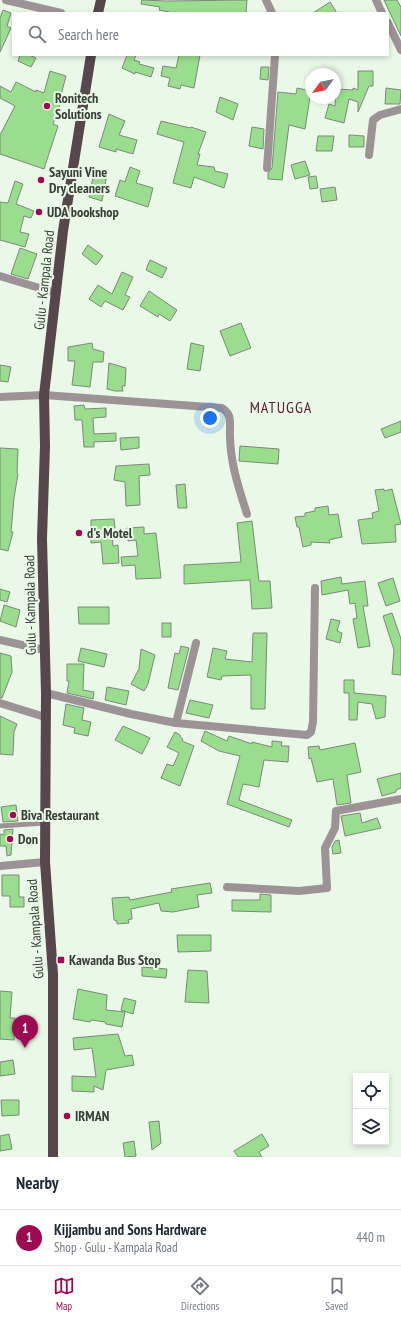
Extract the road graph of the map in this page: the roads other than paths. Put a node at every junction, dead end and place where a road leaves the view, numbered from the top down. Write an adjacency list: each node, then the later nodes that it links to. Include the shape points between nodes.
1 (6, 0): 5 (street)
2 (101, 0): 6 (main road)
3 (266, 0): 7 (street)
4 (376, 0): 8 (street)
5 (57, 12)
6 (98, 12)
7 (272, 12)
8 (382, 12)
9 (389, 24): 10 (street)
10 (398, 33): 11 (street)
11 (401, 50)
12 (91, 56): 18 (main road, Gulu - Kampala Road, via 63,231)
13 (275, 56): 16 (street)
14 (401, 110): 15 (street, via 380,115 373,120)
15 (369, 155)
16 (268, 168)
17 (0, 276): 18 (street)
18 (56, 293): 19 (main road, Gulu - Kampala Road)
19 (44, 395): 20 (street); 21 (street, via 222,408 230,417 233,470); 25 (main road, Gulu - Kampala Road)
20 (0, 397)
21 (247, 514)
22 (315, 588): 29 (street, via 311,732 301,735)
23 (0, 640): 25 (street)
24 (196, 643): 29 (street)
25 (44, 650): 26 (main road, Gulu - Kampala Road)
26 (46, 693): 28 (main road, Gulu - Kampala Road); 29 (street)
27 (0, 703): 28 (street)
28 (45, 717): 31 (main road, Gulu - Kampala Road)
29 (176, 723)
30 (401, 799): 35 (street, via 336,811 335,828 325,848 328,888 299,891)
31 (45, 823): 32 (lane); 33 (main road, Gulu - Kampala Road)
32 (0, 826)
33 (45, 862): 34 (street); 36 (main road, Gulu - Kampala Road, via 53,974)
34 (0, 866)
35 (227, 886)
36 (53, 1157)

